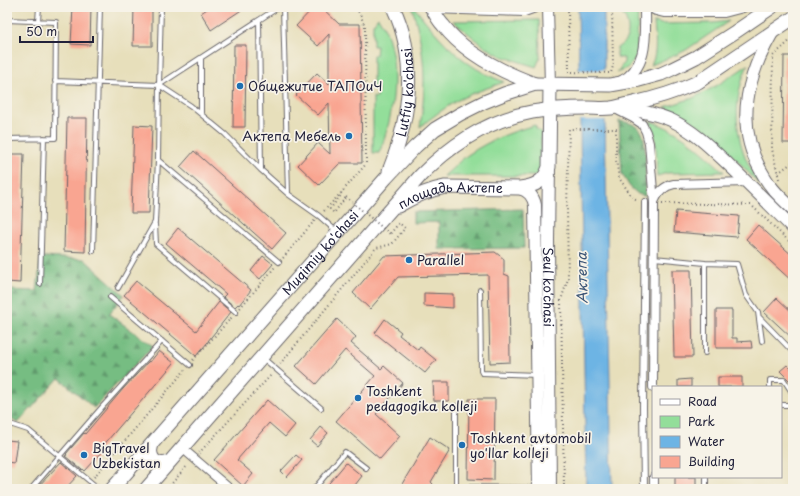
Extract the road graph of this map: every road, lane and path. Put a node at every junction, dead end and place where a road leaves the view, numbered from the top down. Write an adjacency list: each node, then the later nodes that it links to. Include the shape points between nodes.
1 (39, 7): 21 (lane)
2 (100, 7): 28 (lane)
3 (161, 7): 30 (lane)
4 (279, 7): 20 (lane)
5 (283, 7): 47 (lane)
6 (355, 7): 46 (path, via 365,26 366,164)
7 (392, 7): 42 (main road, Lutfiy ko'chasi, via 401,28 406,50 408,86 402,133)
8 (535, 7): 16 (street, via 524,11)
9 (548, 7): 31 (street)
10 (568, 7): 26 (path, via 569,72)
11 (612, 7): 26 (path)
12 (645, 7): 22 (street)
13 (651, 7): 17 (street)
14 (743, 7): 17 (street, via 719,12)
15 (772, 7): 26 (main road, Muqimiy ko'chasi, via 716,45 672,69 648,78)
16 (432, 8): 29 (main road, via 454,38 494,65)
17 (664, 12): 22 (street, via 653,14)
18 (793, 18): 23 (main road, Muqimiy ko'chasi)
19 (7, 20): 21 (lane)
20 (259, 20): 25 (lane); 40 (lane)
21 (38, 21): 27 (lane, via 56,22)
22 (645, 23): 26 (street, via 643,53 638,66 627,78 618,83)
23 (772, 33): 32 (main road, Muqimiy ko'chasi, via 698,82 665,95); 50 (main road, via 760,55 751,82 746,108 747,129 749,142 765,177)
24 (793, 38): 41 (path, via 773,56 772,149)
25 (201, 58): 30 (lane); 34 (lane)
26 (611, 79): 31 (main road, Muqimiy ko'chasi, via 571,85)
27 (55, 81): 28 (lane); 35 (lane, via 55,138)
28 (98, 82): 30 (lane); 58 (lane)
29 (535, 84): 31 (main road, Muqimiy ko'chasi); 42 (main road, Muqimiy ko'chasi, via 492,99 435,129)
30 (159, 85): 34 (lane); 37 (lane)
31 (550, 85): 33 (main road, Seul ko'chasi)
32 (610, 108): 33 (main road, Muqimiy ko'chasi); 43 (main road, via 652,114 680,124 702,140); 49 (street, via 638,121 645,129)
33 (549, 109): 39 (main road, Seul ko'chasi); 51 (main road, Muqimiy ko'chasi, via 519,114 498,121 462,140 420,175)
34 (201, 114): 40 (lane)
35 (44, 138): 36 (lane); 62 (lane)
36 (7, 139)
37 (158, 160): 53 (lane); 60 (lane)
38 (793, 162): 41 (path)
39 (549, 167): 45 (main road, площадь Актепе, via 541,181); 98 (main road, Seul ko'chasi)
40 (261, 170): 47 (lane)
41 (777, 174): 44 (path)
42 (386, 178): 55 (main road, Muqimiy ko'chasi)
43 (747, 182): 49 (street, via 674,184 660,191); 54 (main road)
44 (780, 184)
45 (520, 188): 51 (main road, площадь Актепе, via 437,188 414,197); 74 (main road, via 531,194 535,205)
46 (341, 193): 52 (path); 56 (path, bridge, via 330,209 334,213 346,197 390,234 399,222 405,228)
47 (288, 194): 52 (lane)
48 (645, 202): 99 (path, via 634,198 619,178 616,129 569,129 568,279 561,300); 100 (street)
49 (654, 203): 57 (path, via 751,205); 59 (street)
50 (793, 209)
51 (385, 215): 72 (main road, Muqimiy ko'chasi)
52 (319, 216): 55 (lane); 60 (path)
53 (155, 222): 63 (lane); 66 (lane, via 156,244)
54 (793, 228)
55 (338, 233): 83 (main road, Muqimiy ko'chasi)
56 (392, 244)
57 (793, 245)
58 (93, 251)
59 (654, 258): 61 (lane); 75 (street)
60 (279, 262): 66 (path)
61 (705, 263): 67 (lane, via 737,264 746,295); 71 (lane)
62 (40, 284)
63 (118, 288)
64 (480, 290): 74 (lane, via 482,373)
65 (110, 297): 69 (lane)
66 (236, 312): 73 (path)
67 (759, 317): 68 (lane); 70 (lane)
68 (762, 340)
69 (162, 341): 73 (lane); 85 (lane)
70 (793, 352)
71 (705, 353)
72 (261, 357): 81 (lane); 84 (main road, Muqimiy ko'chasi)
73 (190, 364): 90 (path)
74 (537, 375): 98 (main road)
75 (654, 386)
76 (770, 386): 77 (lane, via 770,380 784,380)
77 (793, 394)
78 (793, 404): 79 (lane)
79 (782, 405)
80 (456, 406): 91 (lane)
81 (321, 408)
82 (7, 423): 85 (lane, via 28,430)
83 (152, 444): 86 (main road, via 151,457 157,463); 94 (main road, Muqimiy ko'chasi)
84 (182, 448): 86 (main road, Muqimiy ko'chasi); 96 (street)
85 (59, 456): 90 (lane); 92 (lane)
86 (169, 462): 95 (main road, Muqimiy ko'chasi)
87 (366, 468): 97 (lane, via 345,452)
88 (654, 478): 101 (street)
89 (706, 478): 102 (lane)
90 (90, 482): 93 (lane)
91 (456, 488): 98 (lane)
92 (31, 489)
93 (99, 489)
94 (112, 489)
95 (146, 489)
96 (230, 489)
97 (314, 489)
98 (543, 489)
99 (564, 489)
100 (644, 489)
101 (654, 489)
102 (706, 489)

